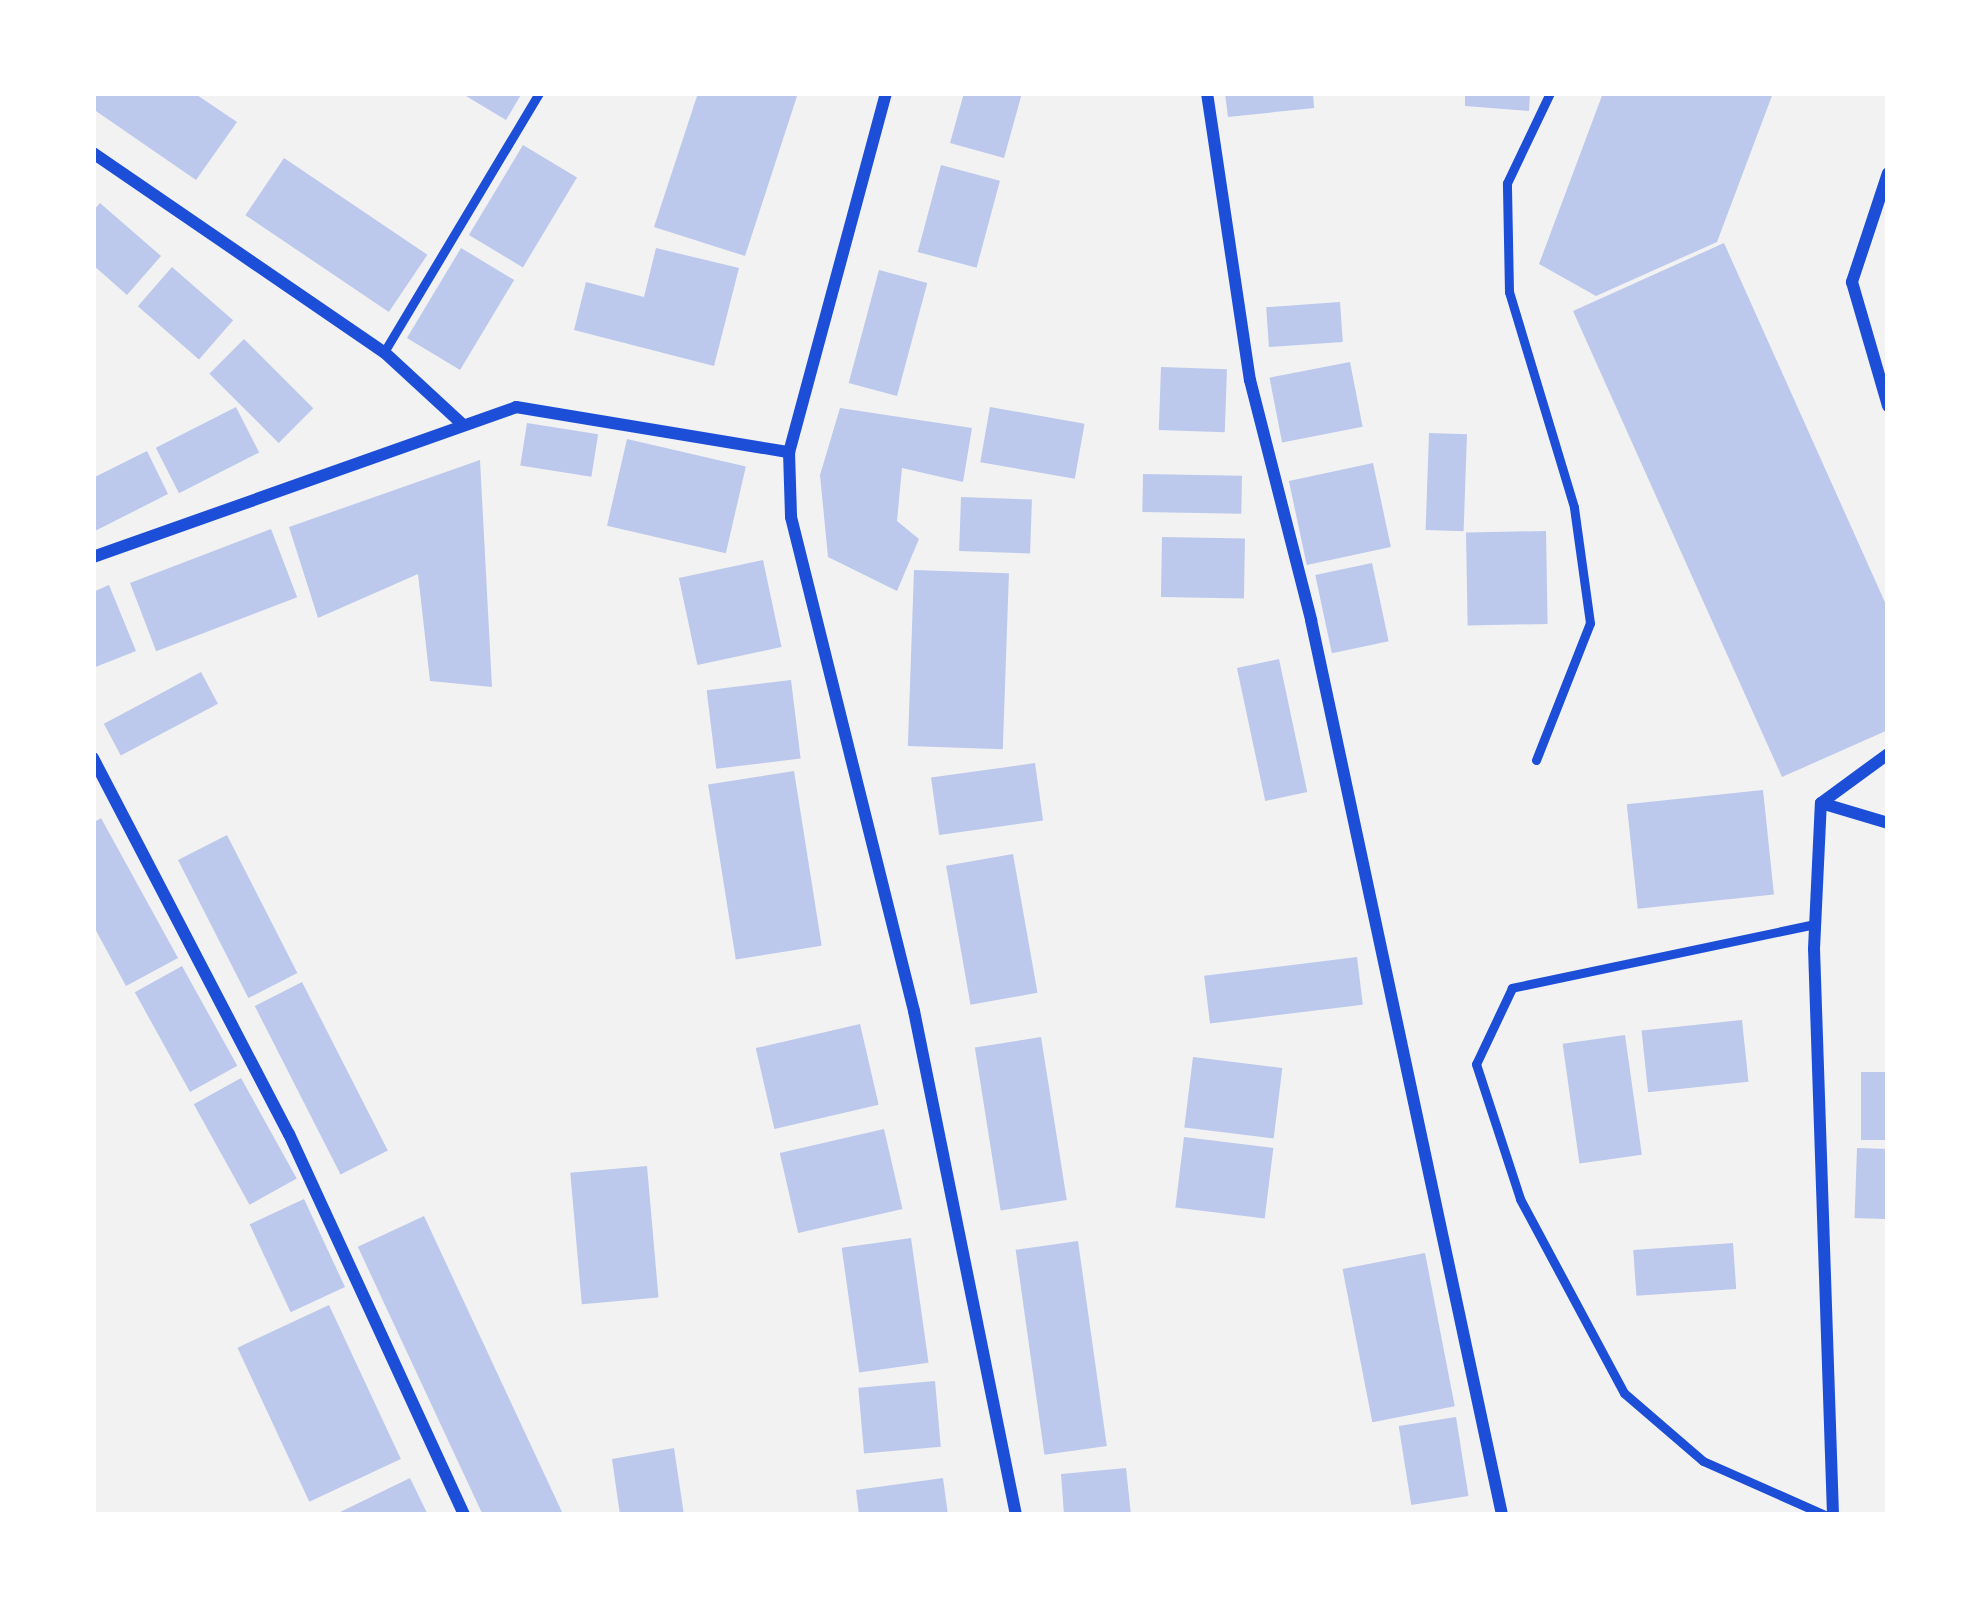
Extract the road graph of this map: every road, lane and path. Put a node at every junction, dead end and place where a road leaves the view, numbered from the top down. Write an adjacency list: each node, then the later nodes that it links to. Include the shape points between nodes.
1 (538, 93): 7 (lane)
2 (886, 93): 10 (street)
3 (1208, 93): 20 (street, via 1250,380 1311,620)
4 (1550, 93): 14 (lane, via 1508,183 1509,292 1574,507 1589,623)
5 (93, 153): 7 (street)
6 (1888, 173): 8 (street, via 1852,282)
7 (384, 352): 9 (street)
8 (1888, 406)
9 (460, 423): 10 (street, via 516,407 554,410); 11 (street)
10 (789, 452): 19 (street, via 791,517 914,1012)
11 (93, 557)
12 (1888, 754): 15 (street)
13 (93, 758): 18 (street, via 289,1134)
14 (1536, 760)
15 (1821, 803): 16 (street); 17 (street)
16 (1888, 823)
17 (1815, 924): 21 (street); 21 (lane, via 1512,988 1476,1064 1520,1199 1624,1393 1702,1461)
18 (464, 1515)
19 (1016, 1515)
20 (1502, 1515)
21 (1829, 1515)

